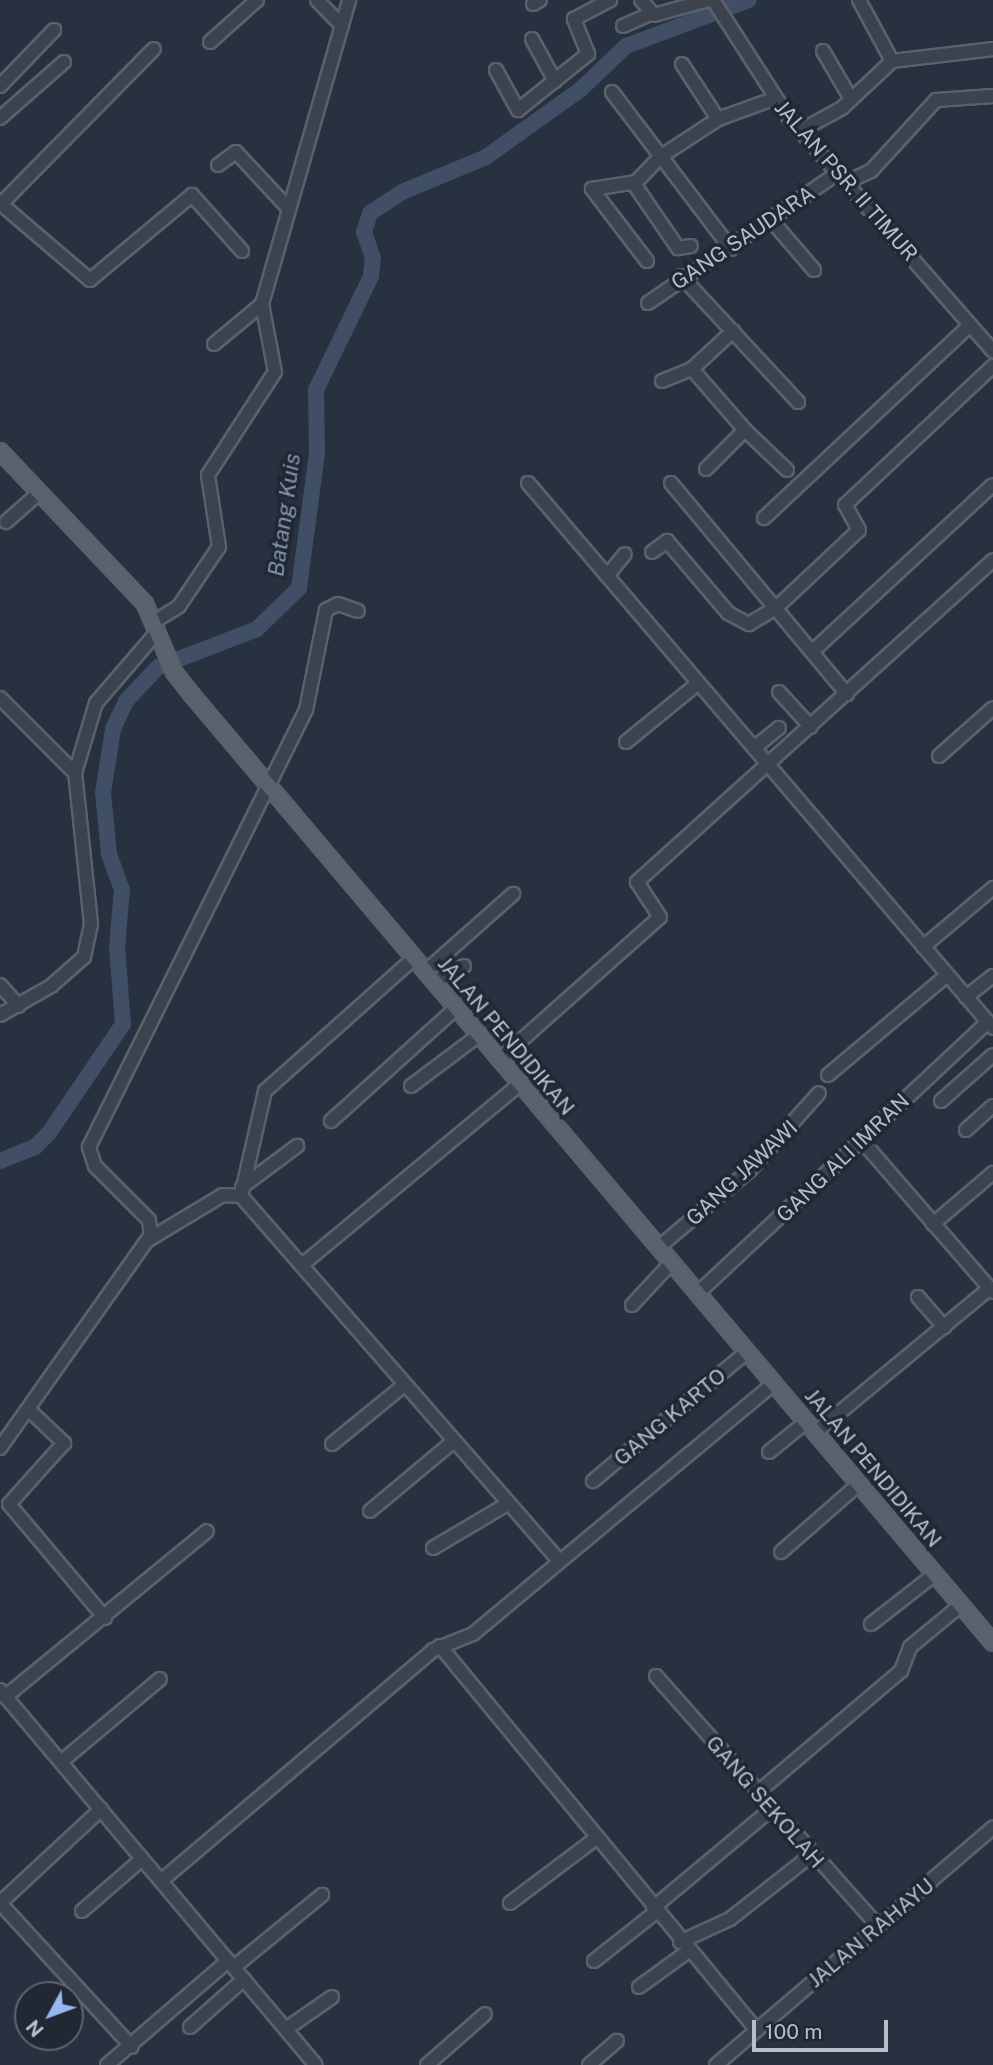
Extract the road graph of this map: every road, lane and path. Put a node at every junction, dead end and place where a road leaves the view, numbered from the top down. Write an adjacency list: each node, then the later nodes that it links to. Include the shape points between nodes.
1 (257, 0): 13 (street)
2 (317, 0): 9 (street)
3 (349, 0): 9 (street)
4 (610, 0): 21 (street, via 575,18 589,53)
5 (641, 0): 8 (street)
6 (859, 0): 17 (street)
7 (712, 1): 8 (street); 25 (street, JALAN PSR. II TIMUR)
8 (650, 14): 10 (street)
9 (342, 26): 35 (street)
10 (623, 26)
11 (54, 30): 22 (street)
12 (532, 39): 21 (street)
13 (210, 43)
14 (154, 49): 34 (street)
15 (993, 49): 17 (street)
16 (823, 51): 26 (street)
17 (892, 61): 26 (street)
18 (64, 62): 27 (street)
19 (682, 64): 28 (street)
20 (496, 70): 21 (street, via 515,110)
21 (555, 81)
22 (0, 86)
23 (612, 92): 30 (street)
24 (993, 96): 32 (street, GANG SAUDARA, via 936,100 871,171)
25 (774, 99): 28 (street); 29 (street, JALAN PSR. II TIMUR)
26 (851, 99): 29 (street)
27 (0, 118)
28 (718, 119): 30 (street)
29 (800, 131): 32 (street, JALAN PSR. II TIMUR)
30 (660, 157): 33 (street); 38 (street)
31 (218, 165): 35 (street, via 236,152)
32 (843, 178): 36 (street, GANG SAUDARA); 45 (street, JALAN PSR. II TIMUR)
33 (634, 184): 37 (street, via 678,248); 40 (street, via 597,185 592,191)
34 (1, 205): 39 (street, via 91,280 192,195)
35 (288, 208): 44 (street)
36 (771, 220): 38 (street, GANG SAUDARA); 41 (street)
37 (691, 246)
38 (731, 249): 42 (street, GANG SAUDARA)
39 (242, 251)
40 (647, 261)
41 (814, 271)
42 (681, 276): 43 (street, GANG SAUDARA); 46 (street)
43 (649, 303)
44 (262, 304): 47 (street); 69 (street, via 275,372 208,475 219,547 179,606)
45 (970, 325): 48 (street, JALAN PSR. II TIMUR); 61 (street)
46 (733, 331): 50 (street); 52 (street)
47 (214, 344)
48 (993, 351)
49 (993, 366): 67 (street, via 845,505 859,530)
50 (691, 369): 51 (street); 53 (street)
51 (662, 381)
52 (798, 402)
53 (745, 430): 55 (street); 56 (street)
54 (0, 451): 60 (main road, JALAN PENDIDIKAN)
55 (706, 469)
56 (787, 470)
57 (528, 483): 66 (street)
58 (671, 484): 67 (street)
59 (993, 485): 70 (street)
60 (40, 492): 62 (street); 69 (main road, JALAN PENDIDIKAN)
61 (764, 518)
62 (6, 522)
63 (652, 552): 67 (street, via 667,541 739,623)
64 (625, 554): 66 (street)
65 (993, 560): 73 (street, via 881,656)
66 (607, 576): 71 (street)
67 (778, 607): 70 (street)
68 (358, 611): 83 (street, via 338,604 326,610 311,697)
69 (157, 625): 82 (street, via 96,703); 83 (main road, JALAN PENDIDIKAN, via 174,672)
70 (814, 650): 73 (street)
71 (696, 685): 78 (street); 79 (street)
72 (779, 692): 76 (street)
73 (847, 694): 76 (street)
74 (0, 698): 82 (street)
75 (993, 708): 80 (street)
76 (811, 727): 81 (street)
77 (779, 728): 79 (street)
78 (626, 742)
79 (754, 748): 81 (street)
80 (939, 756)
81 (769, 765): 86 (street); 100 (street, via 637,881 660,917)
82 (75, 774): 94 (street, via 90,941 78,965)
83 (269, 785): 87 (main road, JALAN PENDIDIKAN); 114 (street, via 89,1147 95,1166 149,1220)
84 (993, 888): 86 (street)
85 (513, 894): 89 (street)
86 (923, 947): 90 (street)
87 (413, 959): 89 (main road, JALAN PENDIDIKAN); 112 (street, via 265,1091)
88 (464, 966): 89 (street)
89 (433, 973): 95 (main road, JALAN PENDIDIKAN)
90 (947, 975): 93 (street); 101 (street)
91 (993, 976): 93 (street)
92 (0, 985): 94 (street)
93 (966, 997): 97 (street)
94 (19, 1006): 96 (street)
95 (456, 1009): 98 (main road, JALAN PENDIDIKAN); 107 (street)
96 (0, 1015)
97 (991, 1025): 109 (street, GANG ALI IMRAN)
98 (479, 1035): 100 (main road, JALAN PENDIDIKAN); 103 (street)
99 (993, 1055): 105 (street)
100 (499, 1060): 102 (main road, JALAN PENDIDIKAN)
101 (828, 1075)
102 (520, 1084): 115 (main road, JALAN PENDIDIKAN); 117 (street)
103 (411, 1086)
104 (819, 1093): 115 (street, GANG JAWAWI, via 743,1177)
105 (941, 1101)
106 (993, 1107): 108 (street)
107 (331, 1121)
108 (965, 1130)
109 (863, 1142): 113 (street); 119 (street, GANG ALI IMRAN)
110 (297, 1146): 112 (street)
111 (993, 1173): 113 (street)
112 (237, 1192): 114 (street); 117 (street)
113 (933, 1224): 118 (street)
114 (148, 1240): 126 (street)
115 (658, 1248): 116 (main road, JALAN PENDIDIKAN)
116 (671, 1263): 119 (main road, JALAN PENDIDIKAN); 121 (street)
117 (302, 1265): 125 (street)
118 (990, 1282): 122 (street)
119 (697, 1294): 123 (main road, JALAN PENDIDIKAN)
120 (918, 1297): 122 (street)
121 (632, 1305)
122 (944, 1326): 127 (street)
123 (747, 1352): 124 (main road, JALAN PENDIDIKAN); 132 (street, GANG KARTO)
124 (774, 1383): 127 (main road, JALAN PENDIDIKAN); 139 (street)
125 (404, 1385): 128 (street); 129 (street)
126 (27, 1409): 130 (street); 142 (street, via 64,1443 9,1504)
127 (811, 1427): 131 (street); 133 (main road, JALAN PENDIDIKAN)
128 (454, 1441): 134 (street); 135 (street)
129 (331, 1444)
130 (0, 1448)
131 (769, 1452)
132 (593, 1481)
133 (859, 1484): 138 (street); 140 (main road, JALAN PENDIDIKAN)
134 (509, 1503): 137 (street); 139 (street)
135 (370, 1511)
136 (207, 1531): 142 (street)
137 (433, 1548)
138 (781, 1552)
139 (559, 1561): 145 (street, via 473,1633)
140 (935, 1574): 141 (main road, JALAN PENDIDIKAN); 143 (street)
141 (961, 1605): 144 (main road, JALAN PENDIDIKAN); 150 (street, via 910,1647 901,1671)
142 (105, 1618): 148 (street)
143 (872, 1624)
144 (993, 1643)
145 (440, 1646): 154 (street); 157 (street)
146 (656, 1676): 150 (street, GANG SEKOLAH)
147 (160, 1679): 149 (street)
148 (3, 1693): 149 (street)
149 (61, 1762): 151 (street)
150 (757, 1793): 152 (street, GANG SEKOLAH)
151 (100, 1810): 156 (street); 159 (street)
152 (771, 1810): 155 (street, GANG SEKOLAH); 161 (street)
153 (993, 1828): 163 (street, JALAN RAHAYU)
154 (595, 1839): 160 (street); 161 (street)
155 (810, 1856): 163 (street, GANG SEKOLAH); 164 (street, via 730,1919)
156 (142, 1859): 157 (street); 162 (street)
157 (161, 1881): 166 (street)
158 (322, 1895): 166 (street)
159 (0, 1903): 175 (street)
160 (510, 1903)
161 (654, 1910): 164 (street); 165 (street)
162 (82, 1911)
163 (877, 1925): 173 (street, JALAN RAHAYU)
164 (684, 1947): 168 (street); 173 (street)
165 (594, 1961)
166 (232, 1964): 167 (street); 175 (street)
167 (244, 1979): 171 (street); 172 (street)
168 (639, 1987)
169 (332, 1997): 172 (street)
170 (485, 2014): 178 (street)
171 (190, 2027)
172 (286, 2029): 177 (street)
173 (756, 2030): 180 (street, JALAN RAHAYU)
174 (617, 2040): 179 (street)
175 (131, 2047): 176 (street)
176 (107, 2065)
177 (316, 2065)
178 (426, 2065)
179 (589, 2065)
180 (716, 2065)

